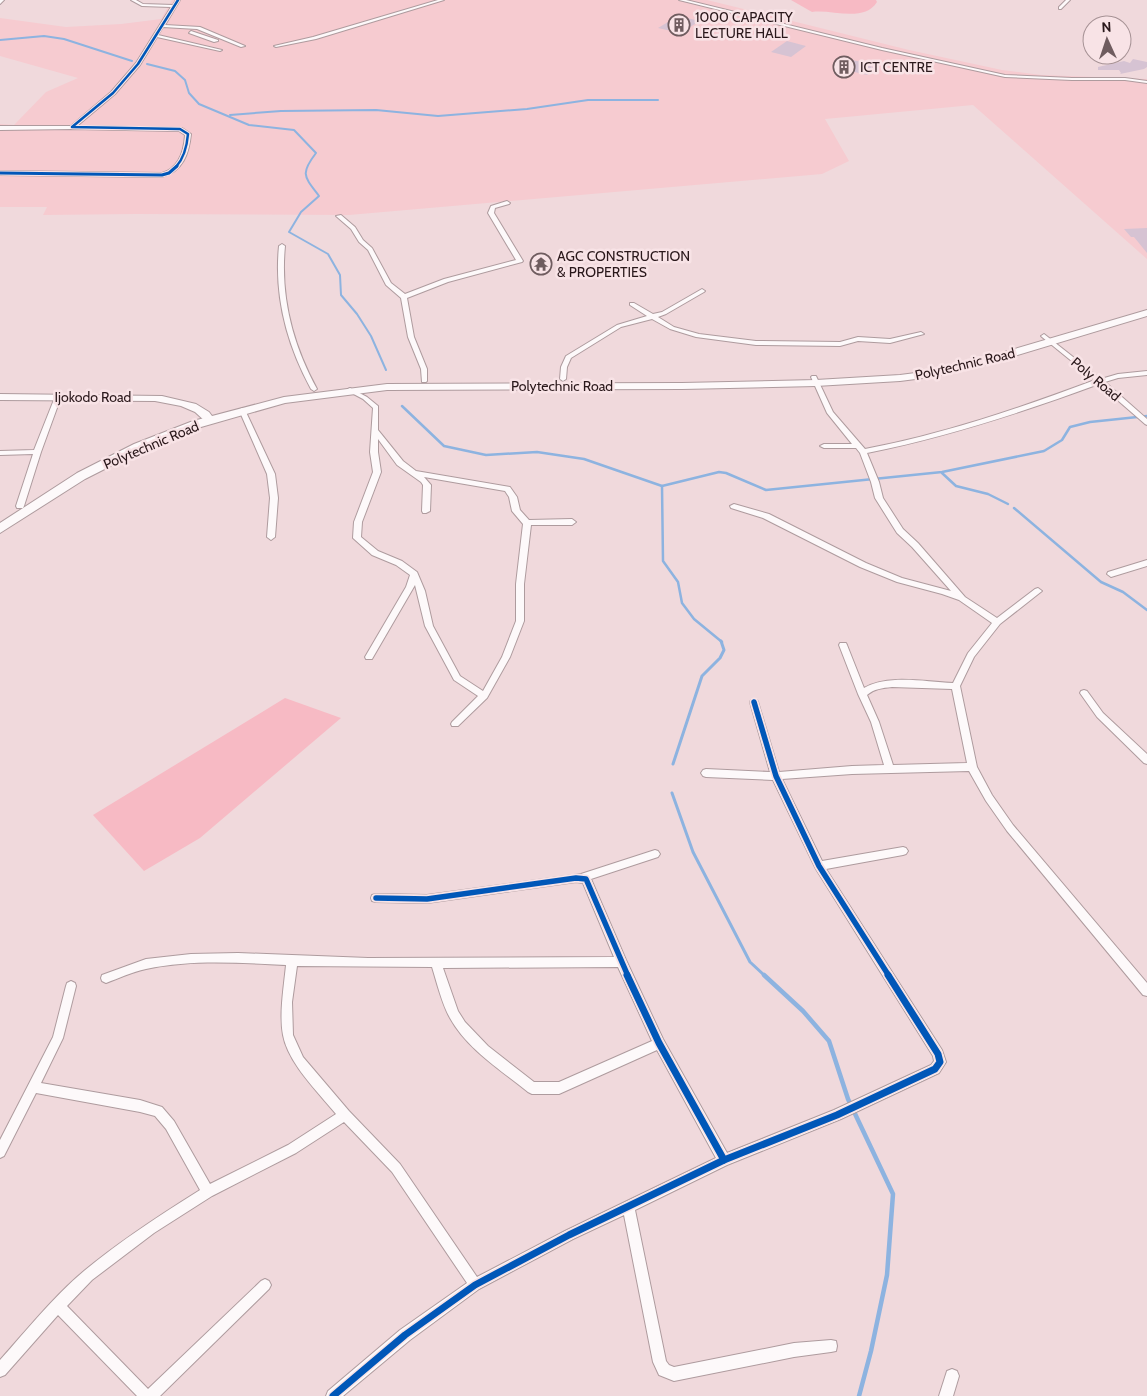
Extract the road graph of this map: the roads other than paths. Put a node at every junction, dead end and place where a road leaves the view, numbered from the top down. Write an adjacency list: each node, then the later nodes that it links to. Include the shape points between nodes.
1 (133, 0): 6 (street, via 142,5)
2 (178, 0): 6 (street)
3 (442, 0): 13 (street)
4 (681, 0): 15 (street, via 1005,76)
5 (1068, 0): 7 (street)
6 (175, 6): 8 (street)
7 (1060, 8)
8 (162, 26): 9 (street); 10 (street)
9 (169, 26): 11 (street); 12 (street, via 198,28)
10 (156, 36): 14 (street); 16 (street, via 113,93)
11 (216, 40)
12 (243, 46)
13 (276, 46)
14 (220, 50)
15 (1147, 82)
16 (72, 127): 17 (street); 18 (street, via 180,129 188,134 188,142 178,168 170,174)
17 (0, 128)
18 (0, 173)
19 (507, 203): 23 (street, via 493,207 490,213 520,261 419,289)
20 (339, 216): 23 (street, via 370,249 388,284)
21 (282, 246): 35 (street, via 281,285 289,334)
22 (702, 291): 27 (street)
23 (404, 297): 33 (street, via 411,337 424,370)
24 (632, 304): 27 (street)
25 (1147, 304): 29 (main road, Polytechnic Road)
26 (1147, 313): 29 (main road, Polytechnic Road)
27 (652, 318): 28 (street, via 698,336 756,343 840,344 858,339 890,341); 31 (street, via 620,326 568,357)
28 (921, 334)
29 (1047, 339): 32 (main road, Polytechnic Road, via 988,361 931,374 869,381); 34 (street, Poly Road)
30 (1147, 373): 34 (street)
31 (563, 379): 32 (main road, Polytechnic Road); 33 (main road, Polytechnic Road)
32 (815, 380): 36 (main road, Polytechnic Road); 46 (street, via 830,413)
33 (424, 381): 35 (main road, Polytechnic Road)
34 (1100, 381): 43 (street, Poly Road); 48 (street, via 939,436)
35 (314, 389): 41 (main road, Polytechnic Road, via 264,398)
36 (350, 390): 40 (main road, Polytechnic Road); 44 (street, via 376,407)
37 (0, 397): 38 (main road, Ijokodo Road)
38 (58, 397): 39 (main road, Ijokodo Road, via 155,398); 47 (street)
39 (185, 405): 41 (main road, Ijokodo Road); 42 (main road)
40 (242, 410): 41 (main road, Polytechnic Road); 58 (street, via 271,474 274,498)
41 (208, 417): 42 (main road, Polytechnic Road)
42 (195, 421): 51 (main road, Polytechnic Road, via 121,446 67,474); 57 (main road, Polytechnic Road, via 81,476)
43 (1145, 422)
44 (376, 432): 50 (street, via 400,463); 60 (street, via 377,472 358,522 357,538 375,553 399,563)
45 (824, 446): 46 (street)
46 (857, 446): 48 (street)
47 (37, 452): 49 (street); 51 (street)
48 (863, 452): 63 (street, via 879,498 900,531)
49 (0, 453)
50 (416, 473): 53 (street, via 427,485); 56 (street, via 507,489 513,497 516,511)
51 (20, 506): 54 (main road, Polytechnic Road)
52 (734, 506): 63 (street, via 766,516 863,565)
53 (426, 511)
54 (0, 519)
55 (572, 522): 56 (street)
56 (527, 523): 70 (street, via 520,584 520,621 506,657)
57 (0, 529)
58 (271, 537)
59 (1147, 563): 61 (street)
60 (414, 574): 66 (street, via 410,587); 70 (street, via 429,626 457,678)
61 (1111, 574)
62 (1038, 591): 64 (street)
63 (962, 599): 64 (street)
64 (997, 622): 67 (street, via 972,654)
65 (843, 646): 69 (street)
66 (369, 657)
67 (956, 686): 69 (street, via 884,684 866,689); 74 (street)
68 (1084, 693): 73 (street, via 1100,715)
69 (862, 694): 75 (street)
70 (484, 696): 72 (street)
71 (754, 702): 77 (street)
72 (455, 724)
73 (1147, 760)
74 (972, 767): 75 (street); 88 (street, via 1010,828)
75 (890, 769): 77 (street)
76 (706, 773): 77 (street)
77 (776, 776): 80 (street)
78 (903, 851): 80 (street)
79 (655, 854): 81 (street)
80 (819, 866): 93 (street, via 938,1054 940,1062 935,1069 837,1115)
81 (582, 878): 82 (street, via 427,899); 84 (street, via 586,879)
82 (376, 898)
83 (292, 961): 85 (street); 86 (street, via 230,958 166,961 144,964); 91 (street, via 287,1002 288,1035 298,1061)
84 (620, 962): 85 (street); 89 (street)
85 (436, 963): 89 (street, via 453,1014 461,1026 484,1050 532,1088 559,1088)
86 (106, 978)
87 (71, 986): 90 (street, via 58,1038)
88 (1147, 991)
89 (659, 1043): 93 (street)
90 (34, 1087): 92 (street); 94 (street, via 158,1111 170,1125)
91 (345, 1115): 94 (street, via 292,1149); 97 (street, via 396,1168)
92 (0, 1152)
93 (724, 1160): 95 (street)
94 (208, 1192): 98 (street, via 150,1229 88,1276)
95 (628, 1207): 97 (street); 99 (street, via 664,1370 674,1374 794,1350)
96 (265, 1285): 103 (street)
97 (475, 1285): 104 (street, via 405,1335)
98 (58, 1306): 100 (street); 102 (street)
99 (831, 1346)
100 (0, 1370)
101 (952, 1376): 105 (street)
102 (146, 1396)
103 (150, 1396)
104 (333, 1396)
105 (946, 1396)

